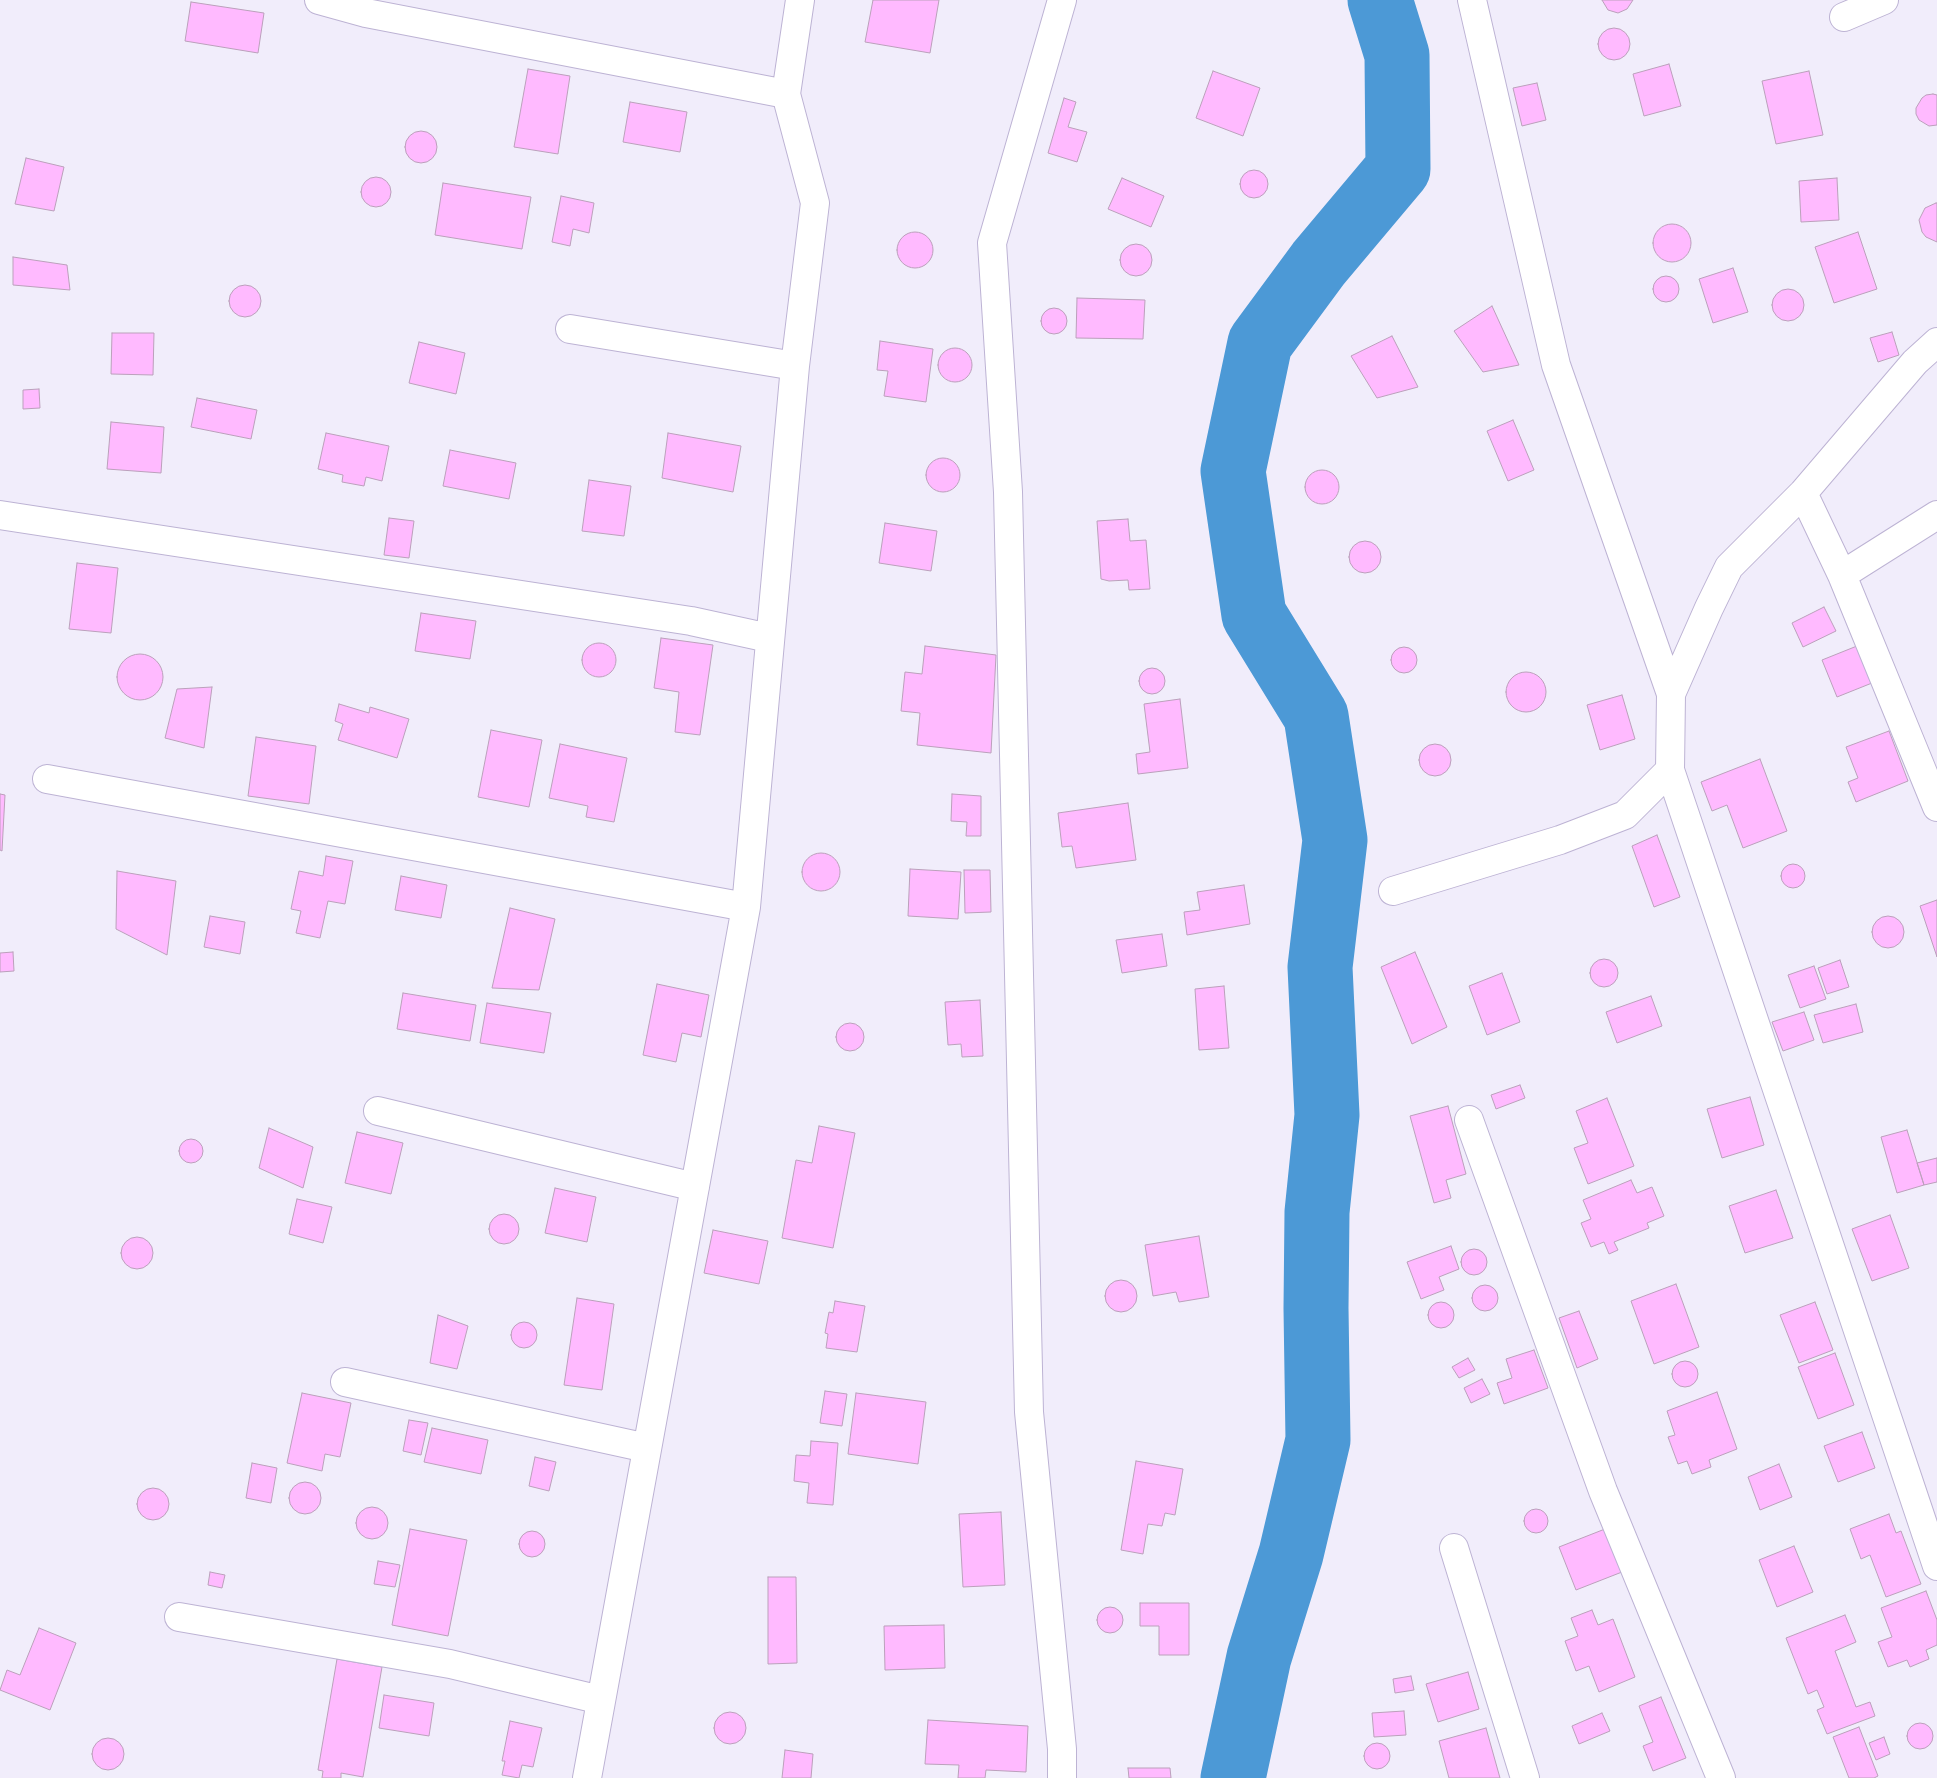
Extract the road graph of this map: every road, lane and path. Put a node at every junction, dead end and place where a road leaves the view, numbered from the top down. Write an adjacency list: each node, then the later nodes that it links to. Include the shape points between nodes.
1 (319, 0): 7 (street, via 366,13)
2 (800, 0): 7 (street)
3 (1062, 0): 32 (street, via 992,242 1008,492 1029,1412 1062,1749)
4 (1472, 0): 16 (street, via 1556,365)
5 (1884, 0): 6 (street)
6 (1844, 17)
7 (786, 94): 10 (street, via 815,204)
8 (570, 329): 10 (street)
9 (1937, 342): 11 (street, via 1915,362)
10 (794, 366): 15 (street)
11 (1802, 493): 14 (street); 16 (street, via 1729,567)
12 (0, 515): 15 (street, via 691,621)
13 (1937, 515): 14 (street)
14 (1842, 575): 19 (street)
15 (769, 638): 21 (street)
16 (1671, 694): 17 (street)
17 (1670, 770): 20 (street, via 1625,815 1560,840); 28 (street)
18 (47, 779): 21 (street)
19 (1937, 807)
20 (1393, 891)
21 (746, 907): 24 (street)
22 (378, 1111): 24 (street)
23 (1469, 1120): 34 (street, via 1603,1491)
24 (695, 1187): 26 (street)
25 (345, 1382): 26 (street)
26 (647, 1448): 30 (street)
27 (1454, 1548): 33 (street)
28 (1937, 1566)
29 (179, 1617): 30 (street, via 450,1664)
30 (601, 1700): 31 (street)
31 (587, 1778)
32 (1062, 1778)
33 (1525, 1778)
34 (1721, 1778)

